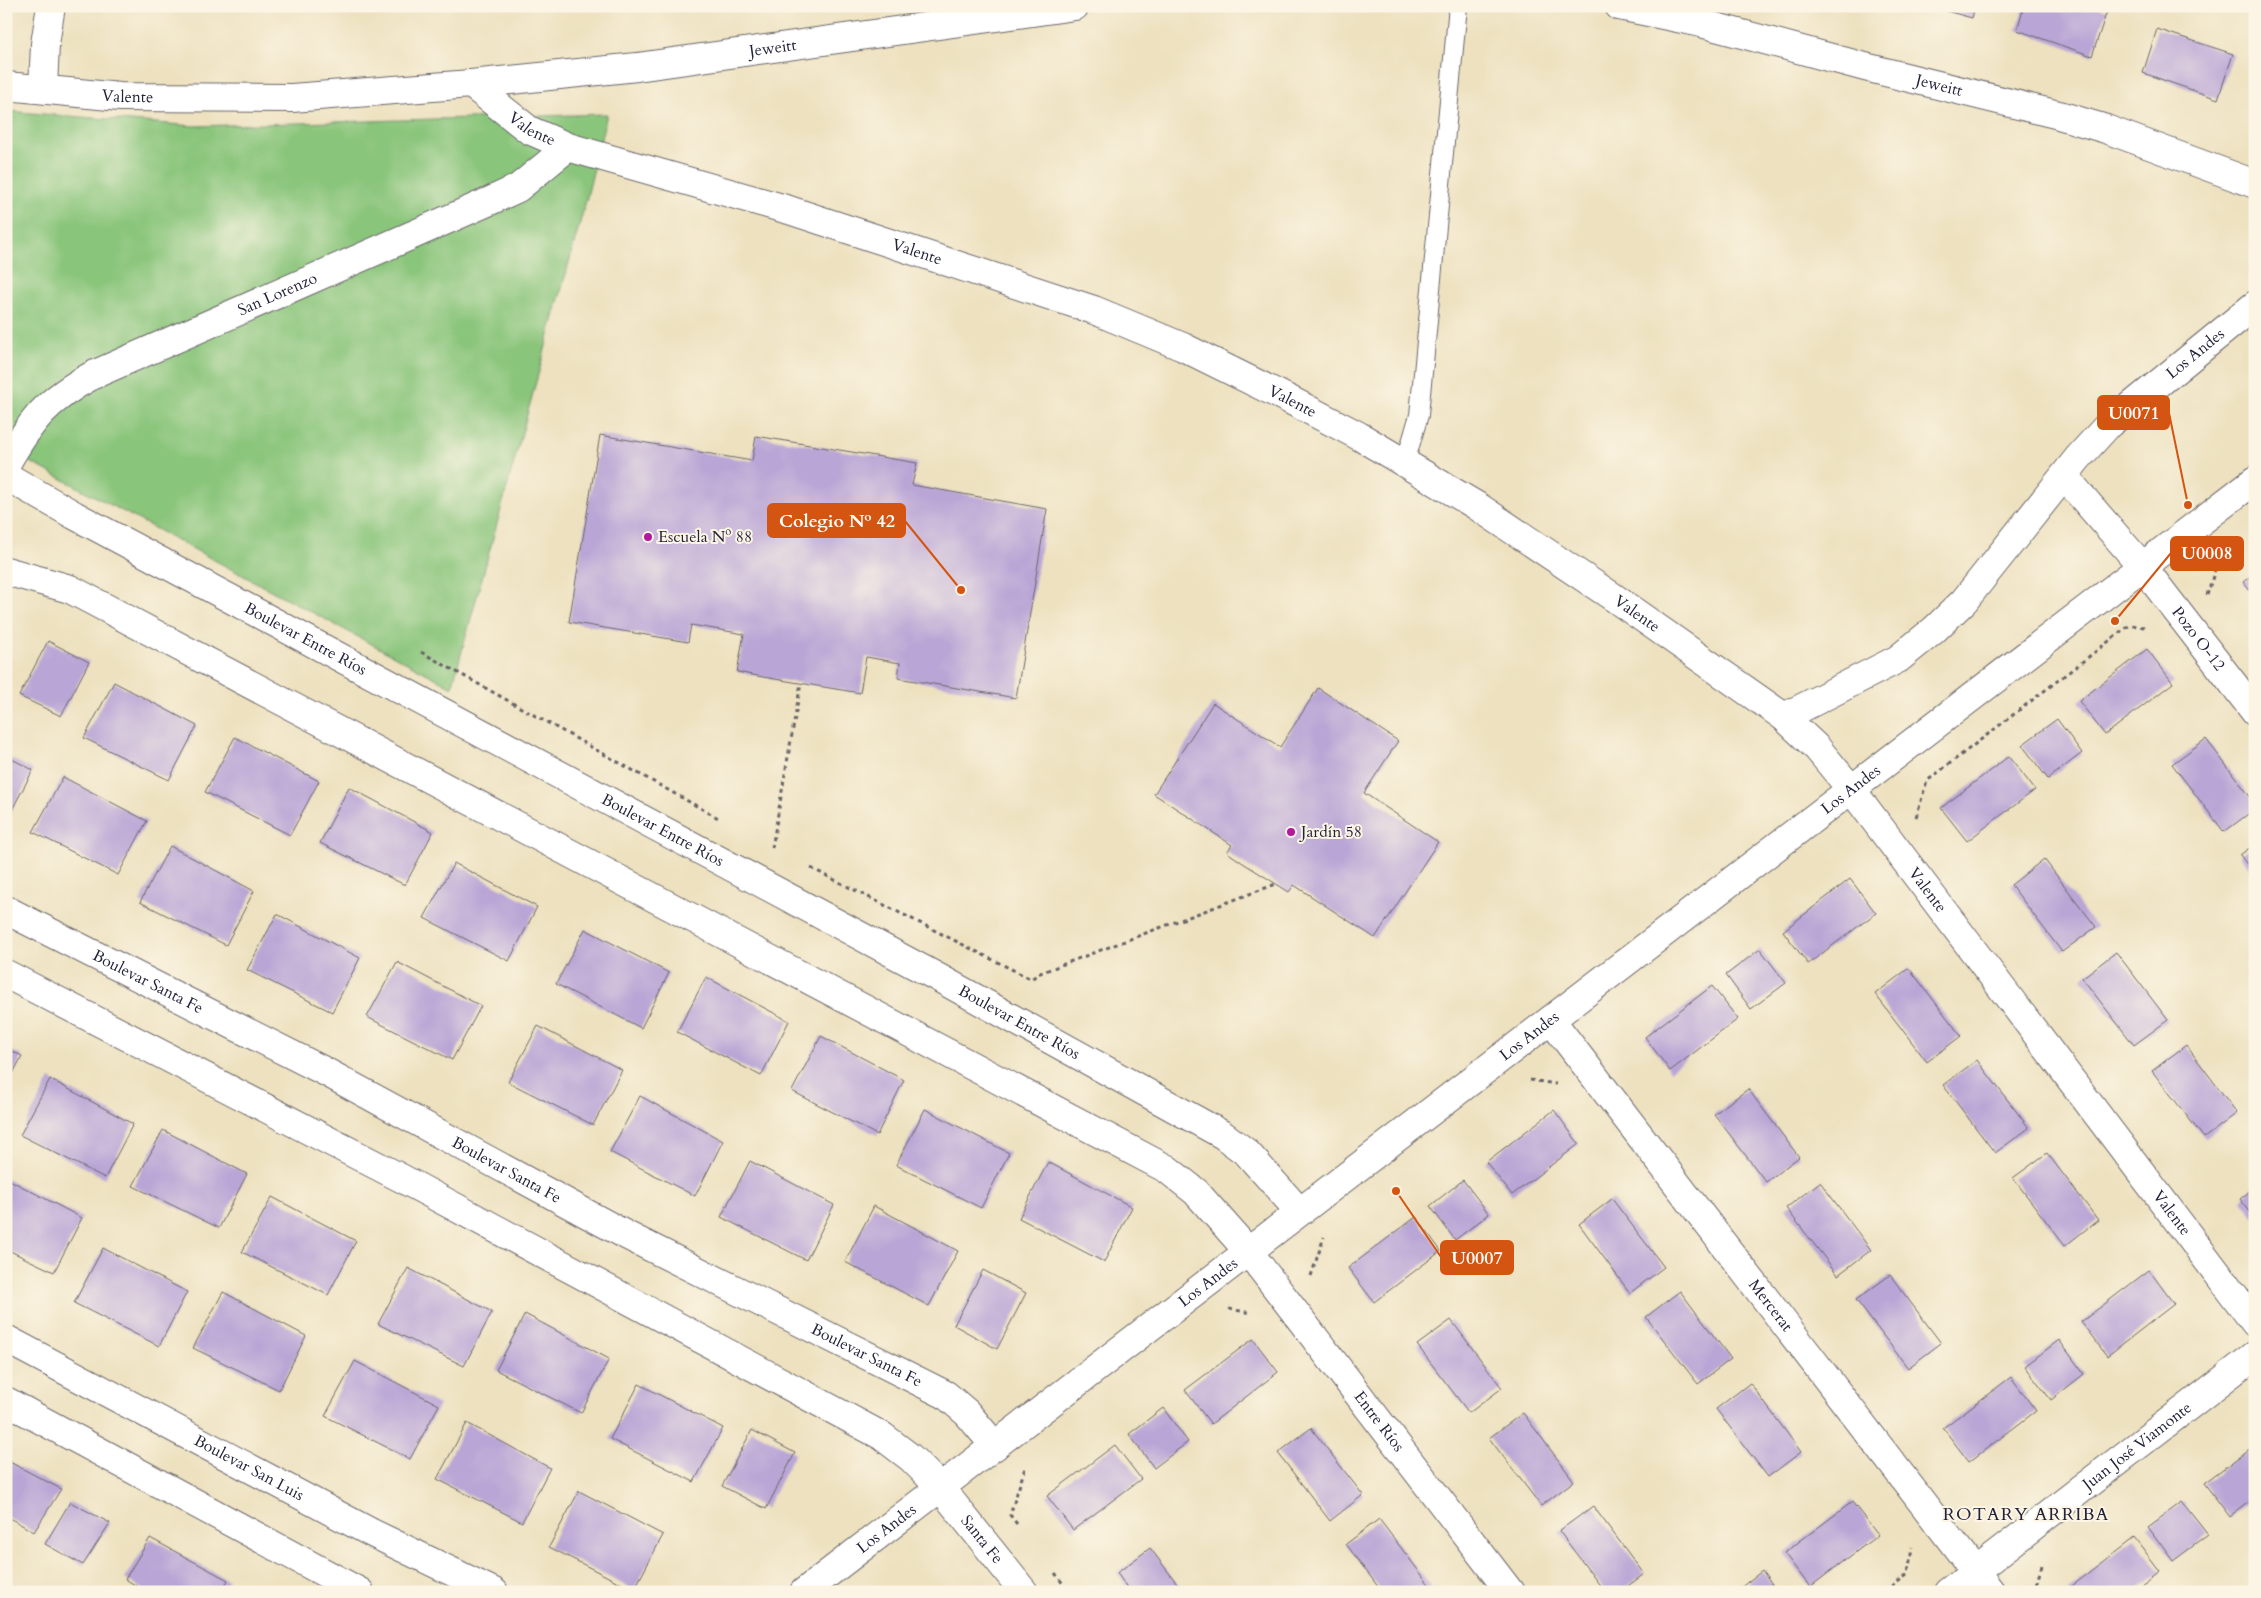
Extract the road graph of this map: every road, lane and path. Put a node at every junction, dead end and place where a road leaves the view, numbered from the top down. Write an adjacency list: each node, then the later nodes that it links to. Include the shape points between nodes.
1 (51, 6): 7 (street)
2 (1075, 6): 5 (street, Jeweitt, via 637,67)
3 (1458, 6): 11 (lane, via 1419,415)
4 (1619, 6): 9 (street, Jeweitt, via 1697,22 2059,115)
5 (471, 84): 7 (street, Valente, via 292,98 120,96); 8 (street, Valente, via 530,130)
6 (6, 86): 7 (street, Valente)
7 (43, 90)
8 (568, 147): 11 (street, Valente, via 788,210 1094,310 1183,347 1359,436); 12 (street, San Lorenzo, via 518,188 93,375 68,389 41,411)
9 (2255, 184)
10 (2255, 305): 14 (street, Los Andes, via 2109,424)
11 (1405, 463): 24 (street, Valente, via 1477,506)
12 (6, 464)
13 (6, 476): 36 (street, Boulevar Entre Ríos, via 74,516 939,978 1223,1135 1247,1153)
14 (2064, 476): 17 (street, Pozo O-12); 24 (street, Los Andes, via 1964,601 1934,630 1898,658)
15 (2255, 480): 17 (street, Los Andes)
16 (2223, 546): 19 (path)
17 (2142, 566): 23 (street, Pozo O-12); 26 (street, Los Andes)
18 (6, 571): 37 (street, via 70,589 1167,1169 1196,1192)
19 (2206, 597)
20 (2148, 628): 25 (path, via 2130,625)
21 (421, 652): 27 (path)
22 (801, 683): 28 (path, via 775,839 772,848)
23 (2255, 712)
24 (1784, 717): 26 (street, Valente, via 1817,748)
25 (1927, 781)
26 (1851, 789): 33 (street, Los Andes); 40 (street, Valente)
27 (721, 820)
28 (764, 843)
29 (808, 866): 30 (path, via 1031,979)
30 (1276, 884)
31 (6, 910): 44 (street, Boulevar Santa Fe, via 326,1072 626,1235 946,1395 967,1413)
32 (6, 974): 46 (street, via 401,1178 882,1436 911,1458)
33 (1551, 1020): 36 (street, Los Andes); 51 (street, Mercerat)
34 (1527, 1080): 35 (path)
35 (1563, 1085)
36 (1299, 1211): 37 (street, Los Andes)
37 (1248, 1251): 44 (street, Los Andes); 57 (street, Entre Ríos)
38 (1228, 1309): 39 (path)
39 (1255, 1313)
40 (2255, 1323)
41 (6, 1339): 53 (street, Boulevar San Luis, via 372,1533)
42 (2255, 1355): 51 (street, Juan José Viamonte)
43 (6, 1401): 52 (street)
44 (995, 1446): 46 (street, Los Andes)
45 (1034, 1459): 47 (path, via 1026,1465 1010,1515)
46 (940, 1487): 54 (street, Los Andes); 55 (street, Santa Fe)
47 (1022, 1531)
48 (1914, 1538): 58 (path, via 1908,1574)
49 (2045, 1558): 60 (path)
50 (1052, 1569): 56 (path)
51 (1983, 1581): 59 (street, Juan José Viamonte)
52 (360, 1592)
53 (494, 1592)
54 (804, 1592)
55 (1024, 1592)
56 (1070, 1592)
57 (1510, 1592)
58 (1885, 1592)
59 (1948, 1592)
60 (2034, 1592)

